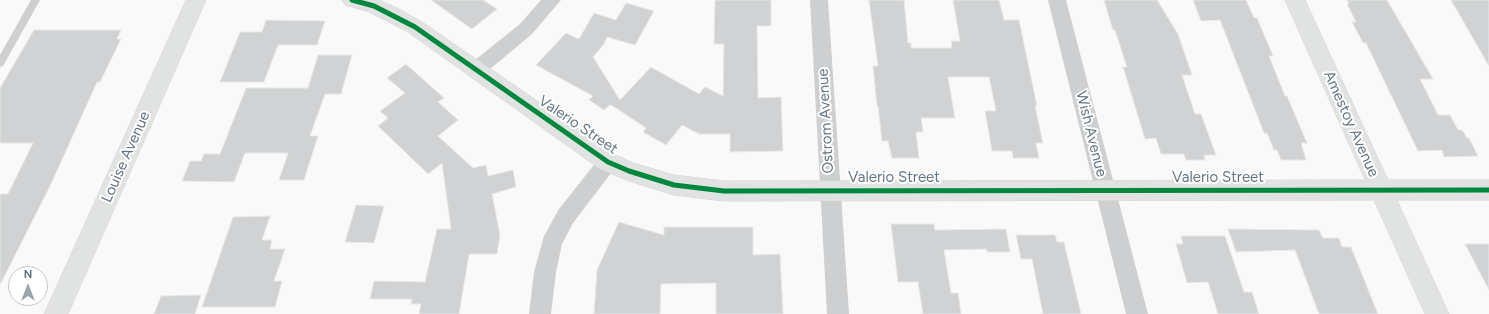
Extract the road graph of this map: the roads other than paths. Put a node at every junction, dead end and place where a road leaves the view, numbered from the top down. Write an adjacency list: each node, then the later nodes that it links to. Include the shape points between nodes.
1 (36, 0): 8 (lane)
2 (196, 0): 15 (street, Louise Avenue)
3 (352, 0): 9 (street, Valerio Street, via 390,13)
4 (552, 0): 9 (street, via 526,29)
5 (819, 0): 11 (street, Ostrom Avenue)
6 (1057, 0): 12 (street, Wish Avenue)
7 (1296, 0): 13 (street, Amestoy Avenue)
8 (0, 63)
9 (477, 69): 10 (street, Valerio Street)
10 (608, 162): 11 (street, Valerio Street, via 652,180 697,188 724,191); 16 (street, via 566,216 552,243 545,272)
11 (830, 190): 12 (street, Valerio Street); 17 (street, Ostrom Avenue)
12 (1105, 190): 13 (street, Valerio Street); 18 (street, Wish Avenue)
13 (1381, 190): 14 (street, Valerio Street); 19 (street, Amestoy Avenue)
14 (1489, 190)
15 (56, 314)
16 (540, 314)
17 (838, 314)
18 (1137, 314)
19 (1437, 314)

